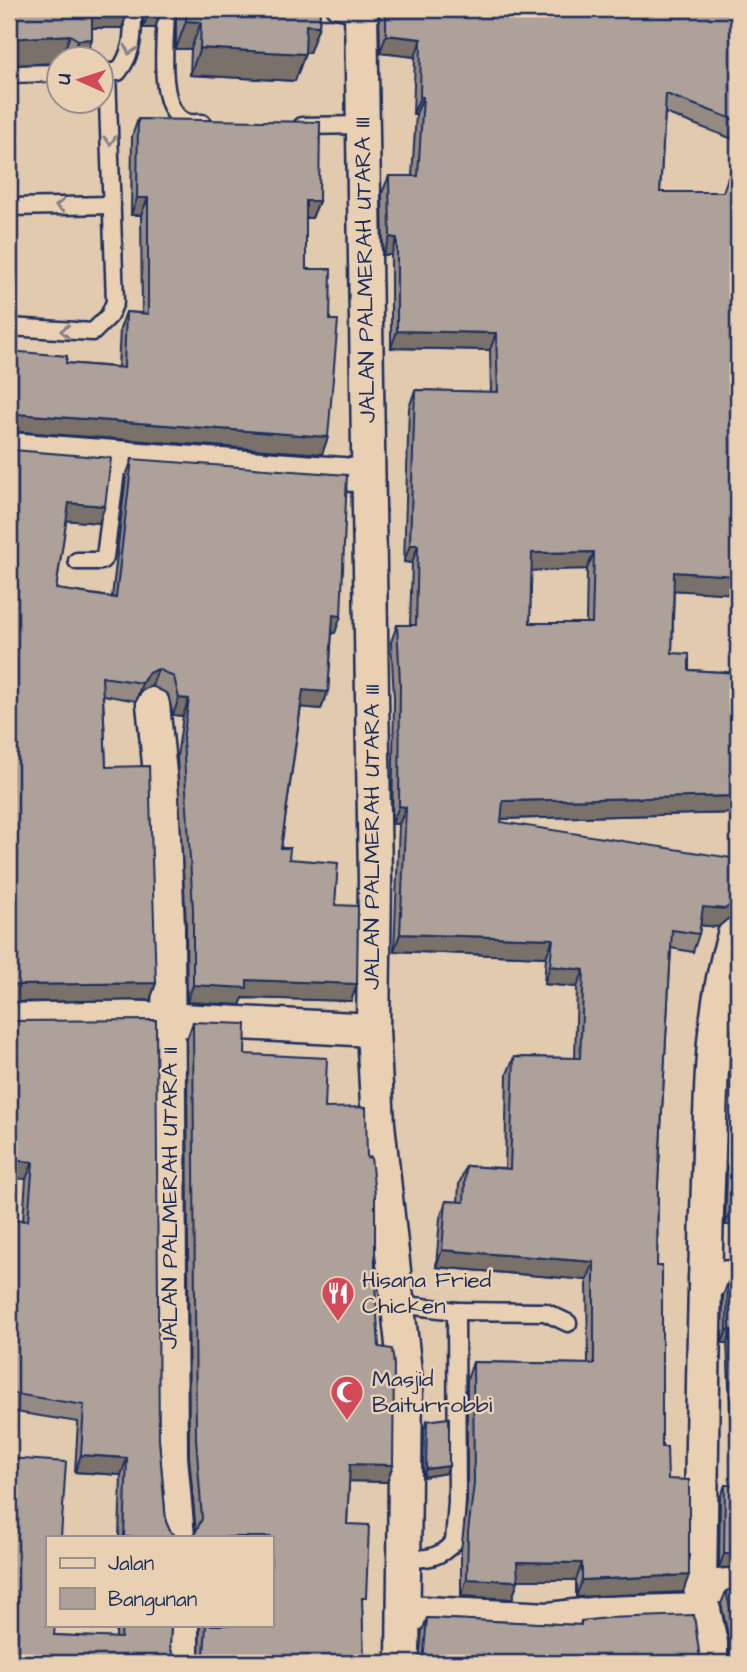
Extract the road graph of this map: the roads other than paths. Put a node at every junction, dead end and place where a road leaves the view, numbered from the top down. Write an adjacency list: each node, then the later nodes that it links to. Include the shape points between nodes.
1 (133, 9): 4 (lane, one-way to 4, via 129,58)
2 (166, 9): 8 (lane, via 165,91 173,112 186,122)
3 (353, 11): 10 (street, JALAN PALMERAH UTARA III)
4 (116, 72)
5 (46, 73): 6 (lane)
6 (9, 74)
7 (107, 116): 11 (lane, one-way to 11)
8 (224, 123)
9 (286, 125): 10 (lane)
10 (362, 125): 16 (street, JALAN PALMERAH UTARA III)
11 (112, 205): 12 (lane, one-way to 12); 13 (lane, one-way to 13, via 116,302 108,316 93,332)
12 (9, 207)
13 (9, 327)
14 (9, 449): 15 (street)
15 (118, 455): 16 (street); 17 (lane, via 105,557)
16 (368, 476): 22 (street, JALAN PALMERAH UTARA III)
17 (77, 561)
18 (153, 704): 20 (street, via 162,793)
19 (734, 935): 24 (street, via 720,978 712,1061)
20 (170, 1019): 21 (street); 22 (street, JALAN PALMERAH UTARA II); 28 (street, JALAN PALMERAH UTARA II, via 171,1457)
21 (9, 1020)
22 (373, 1030): 25 (street, JALAN PALMERAH UTARA III, via 378,1124)
23 (738, 1277): 24 (street)
24 (705, 1278): 30 (street, via 700,1588)
25 (398, 1304): 26 (lane); 29 (street, JALAN PALMERAH UTARA III, via 406,1381)
26 (456, 1311): 27 (lane, via 545,1312); 29 (lane, via 454,1542 444,1554)
27 (568, 1323)
28 (178, 1536)
29 (405, 1559): 31 (street, JALAN PALMERAH UTARA III)
30 (738, 1584)
31 (404, 1612): 34 (street, JALAN PALMERAH UTARA III); 35 (street, via 549,1619 704,1610)
32 (181, 1626): 33 (street)
33 (182, 1663)
34 (403, 1663)
35 (711, 1663)

